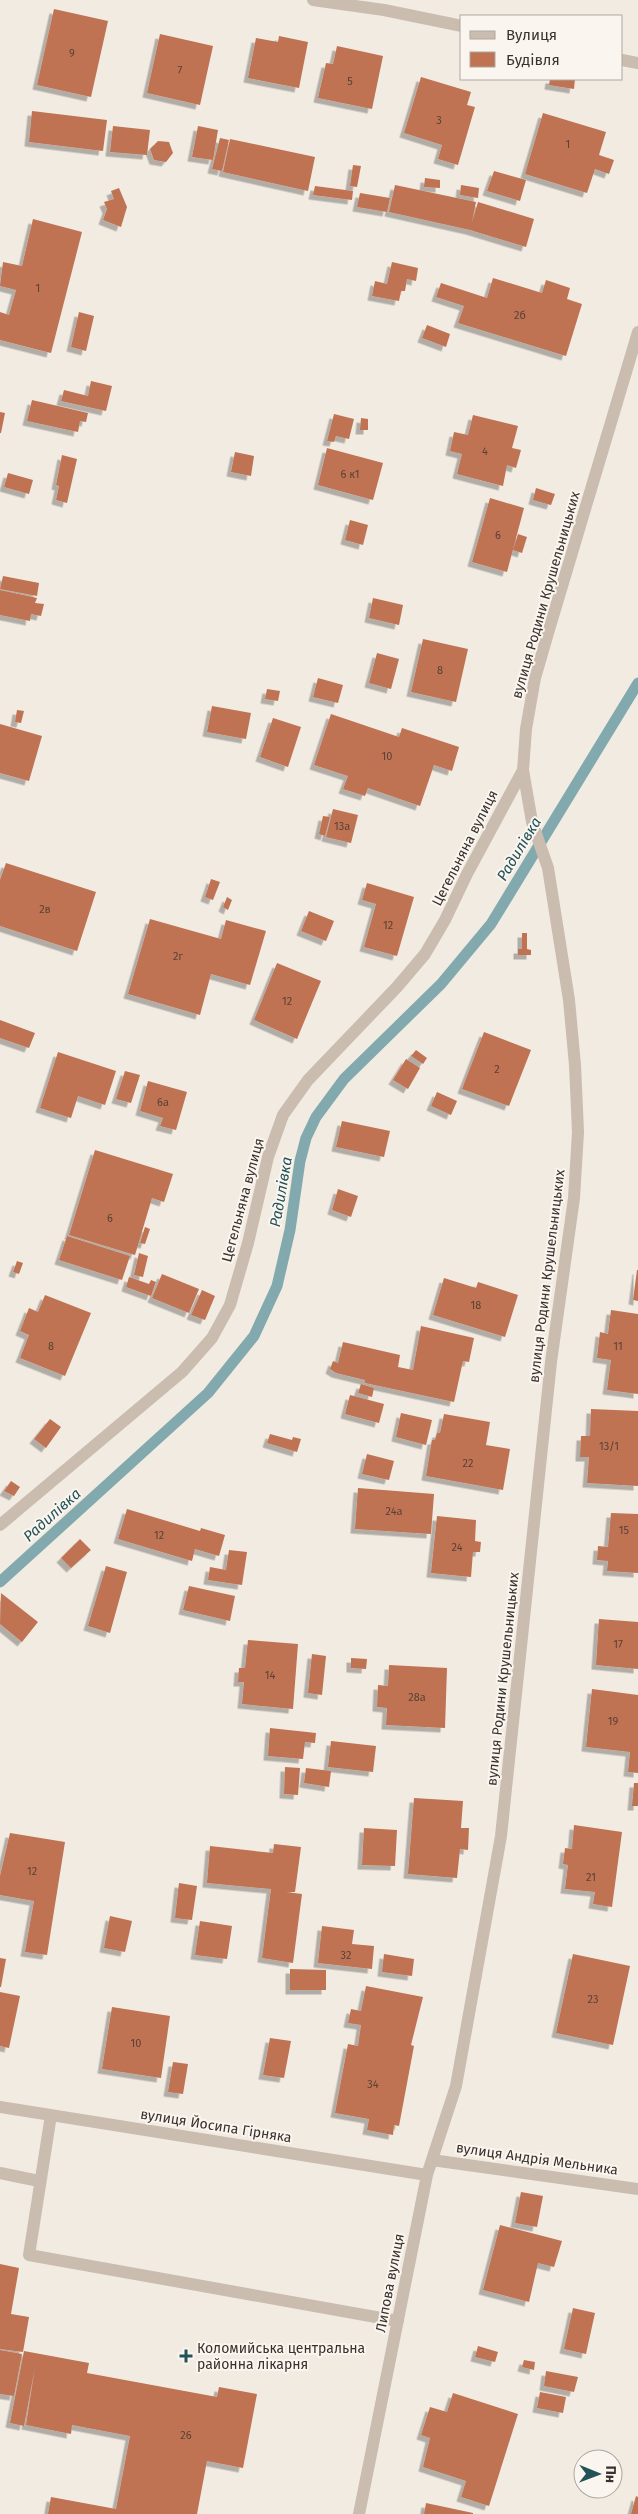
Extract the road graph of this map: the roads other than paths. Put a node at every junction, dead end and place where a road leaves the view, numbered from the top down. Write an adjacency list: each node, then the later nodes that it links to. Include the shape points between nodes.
1 (313, 0): 2 (street)
2 (460, 26)
3 (623, 60): 4 (street)
4 (638, 63)
5 (638, 332): 6 (street, вулиця Родини Крушельницьких, via 535,678)
6 (523, 770): 7 (street, Цегельняна вулиця, via 425,954 308,1080 283,1115 268,1157 230,1306 212,1338 182,1372); 10 (street, вулиця Родини Крушельницьких, via 532,822 548,868 568,1000 578,1132 574,1198 550,1362 501,1836 456,2086)
7 (0, 1525)
8 (0, 2107): 9 (street, вулиця Йосипа Гірняка)
9 (51, 2115): 12 (street, вулиця Йосипа Гірняка); 13 (street)
10 (432, 2160): 12 (street, вулиця Родини Крушельницьких); 14 (street, вулиця Андрія Мельника)
11 (0, 2173): 13 (street)
12 (427, 2175): 15 (street, Липова вулиця)
13 (39, 2180): 15 (street, via 29,2255)
14 (638, 2189)
15 (398, 2321): 16 (street, Липова вулиця)
16 (359, 2514)

